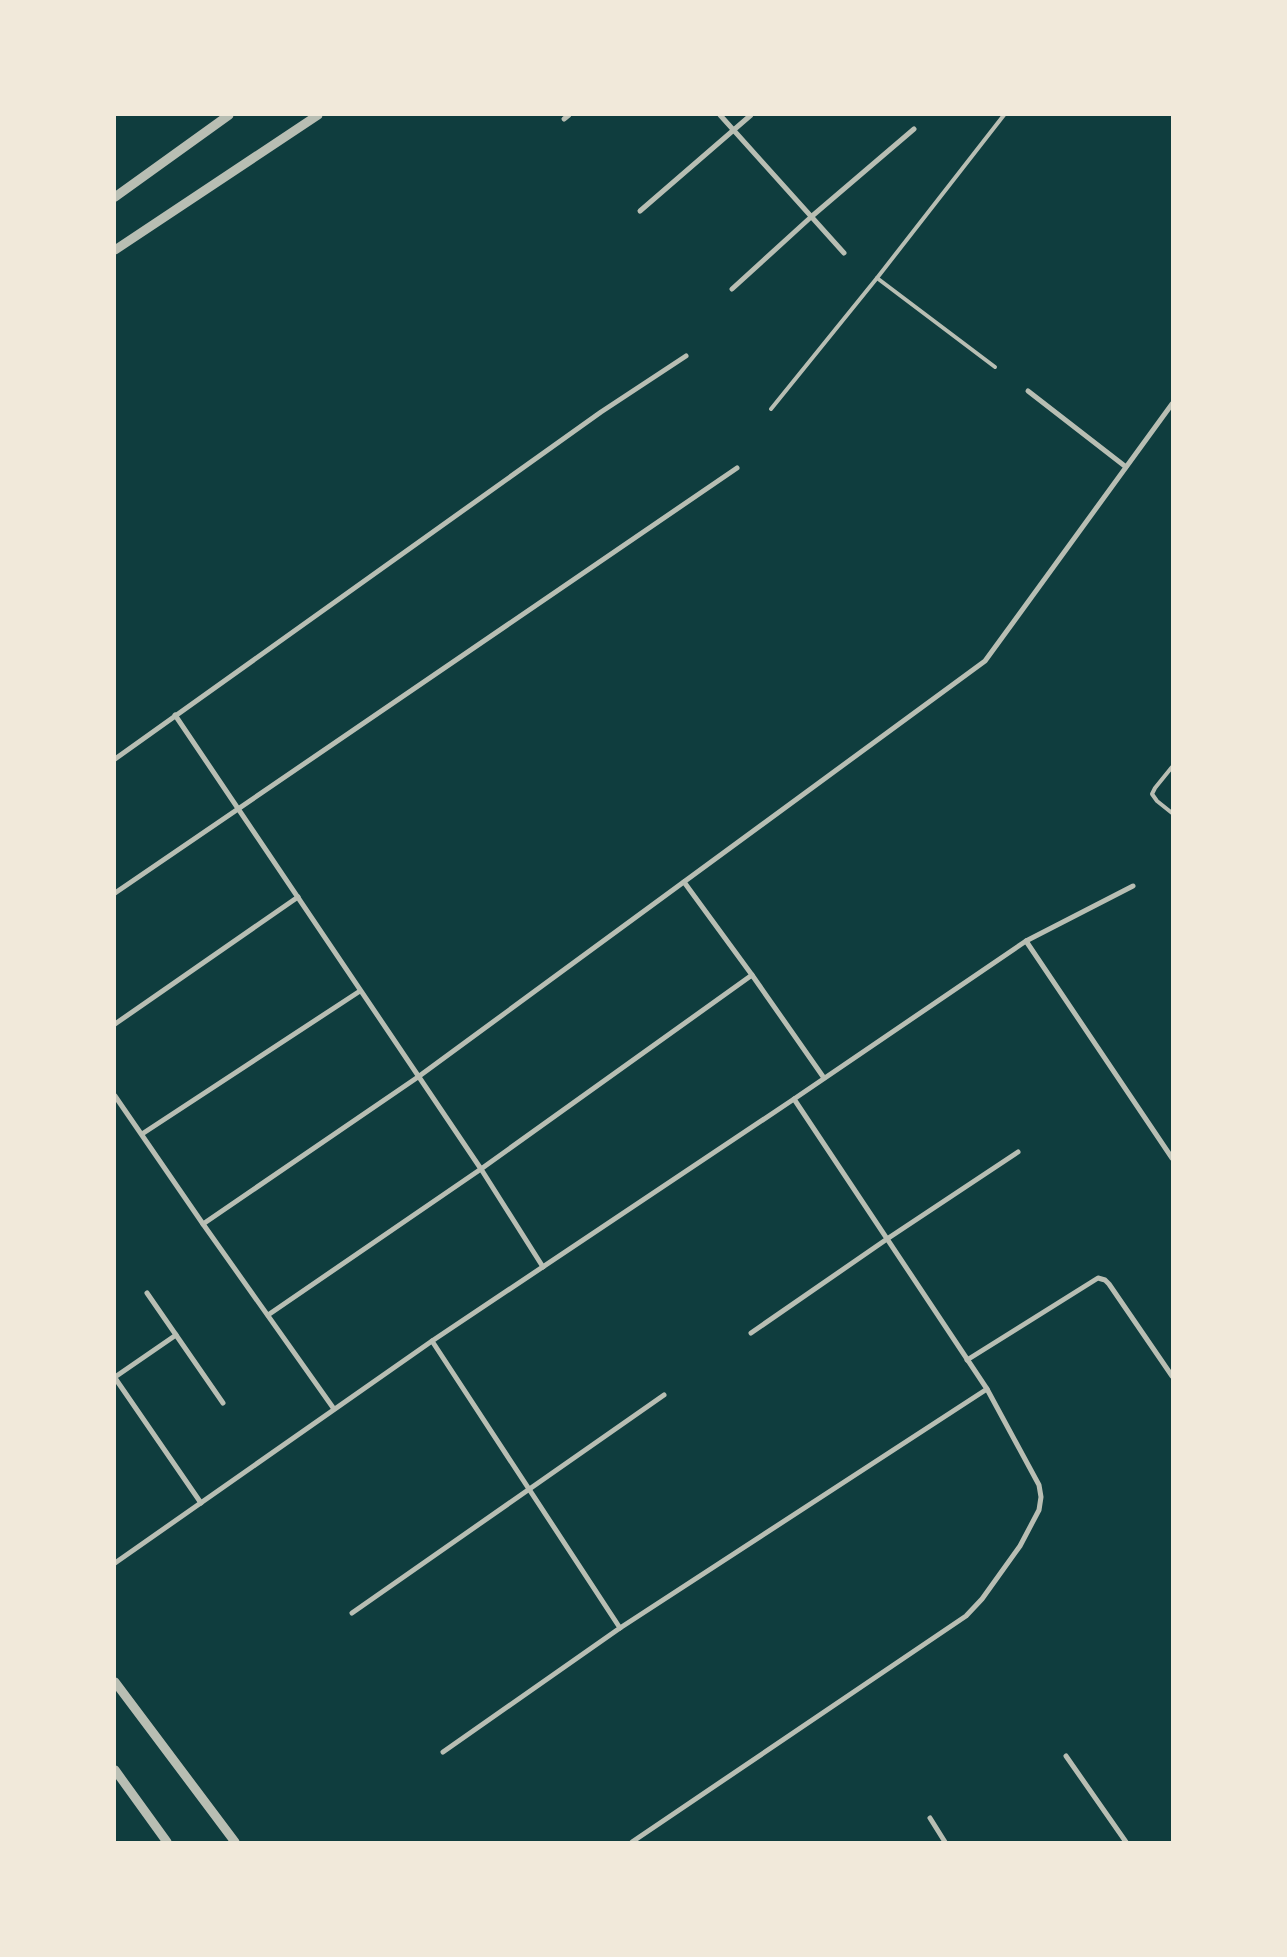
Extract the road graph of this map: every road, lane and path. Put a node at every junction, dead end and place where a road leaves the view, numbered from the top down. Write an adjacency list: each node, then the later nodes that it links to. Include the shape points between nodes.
1 (229, 115): 10 (street)
2 (318, 115): 13 (street)
3 (569, 115): 7 (street)
4 (720, 115): 9 (street)
5 (751, 115): 9 (street)
6 (1004, 115): 15 (lane)
7 (564, 119)
8 (914, 129): 12 (street)
9 (734, 130): 11 (street); 12 (street)
10 (115, 197)
11 (640, 211)
12 (811, 217): 14 (street); 16 (street)
13 (115, 250)
14 (844, 253)
15 (877, 278): 18 (lane); 21 (lane)
16 (732, 289)
17 (686, 356): 24 (street, via 601,412)
18 (995, 367)
19 (1028, 391): 22 (street)
20 (1172, 404): 22 (street)
21 (771, 410)
22 (1126, 467): 29 (street, via 985,661)
23 (738, 468): 27 (street)
24 (175, 715): 25 (street); 27 (street)
25 (115, 759)
26 (1172, 767): 28 (lane, via 1152,794)
27 (239, 809): 31 (street); 32 (street)
28 (1172, 813)
29 (684, 882): 34 (street); 37 (street)
30 (1133, 886): 33 (street)
31 (115, 893)
32 (298, 897): 35 (street); 36 (street)
33 (1026, 941): 38 (street); 43 (street)
34 (752, 975): 38 (street); 44 (street)
35 (360, 991): 37 (street); 41 (street)
36 (115, 1024)
37 (418, 1077): 44 (street); 45 (street)
38 (824, 1078): 40 (street)
39 (115, 1096): 41 (street)
40 (794, 1099): 46 (street); 47 (street)
41 (142, 1134): 45 (street)
42 (1018, 1152): 46 (street)
43 (1172, 1158)
44 (481, 1169): 47 (street); 49 (street)
45 (203, 1224): 49 (street)
46 (887, 1239): 50 (street); 53 (street)
47 (543, 1267): 52 (street)
48 (147, 1293): 51 (street)
49 (268, 1315): 59 (street)
50 (751, 1333)
51 (176, 1336): 55 (street); 58 (street)
52 (432, 1341): 59 (street); 60 (street)
53 (967, 1360): 54 (street, via 1098,1278 1109,1284); 56 (street)
54 (1172, 1376)
55 (115, 1377): 61 (street)
56 (987, 1390): 64 (street); 72 (street, via 1039,1485 1041,1497 1039,1510 1020,1546 982,1599 966,1616)
57 (664, 1395): 60 (street)
58 (223, 1402)
59 (334, 1409): 61 (street)
60 (530, 1490): 63 (street); 64 (street)
61 (201, 1503): 62 (street)
62 (115, 1563)
63 (352, 1613)
64 (620, 1628): 66 (street)
65 (115, 1682): 71 (street)
66 (443, 1752)
67 (1066, 1756): 74 (street)
68 (115, 1770): 70 (street)
69 (930, 1818): 73 (street)
70 (168, 1842)
71 (235, 1842)
72 (632, 1842)
73 (945, 1842)
74 (1126, 1842)

